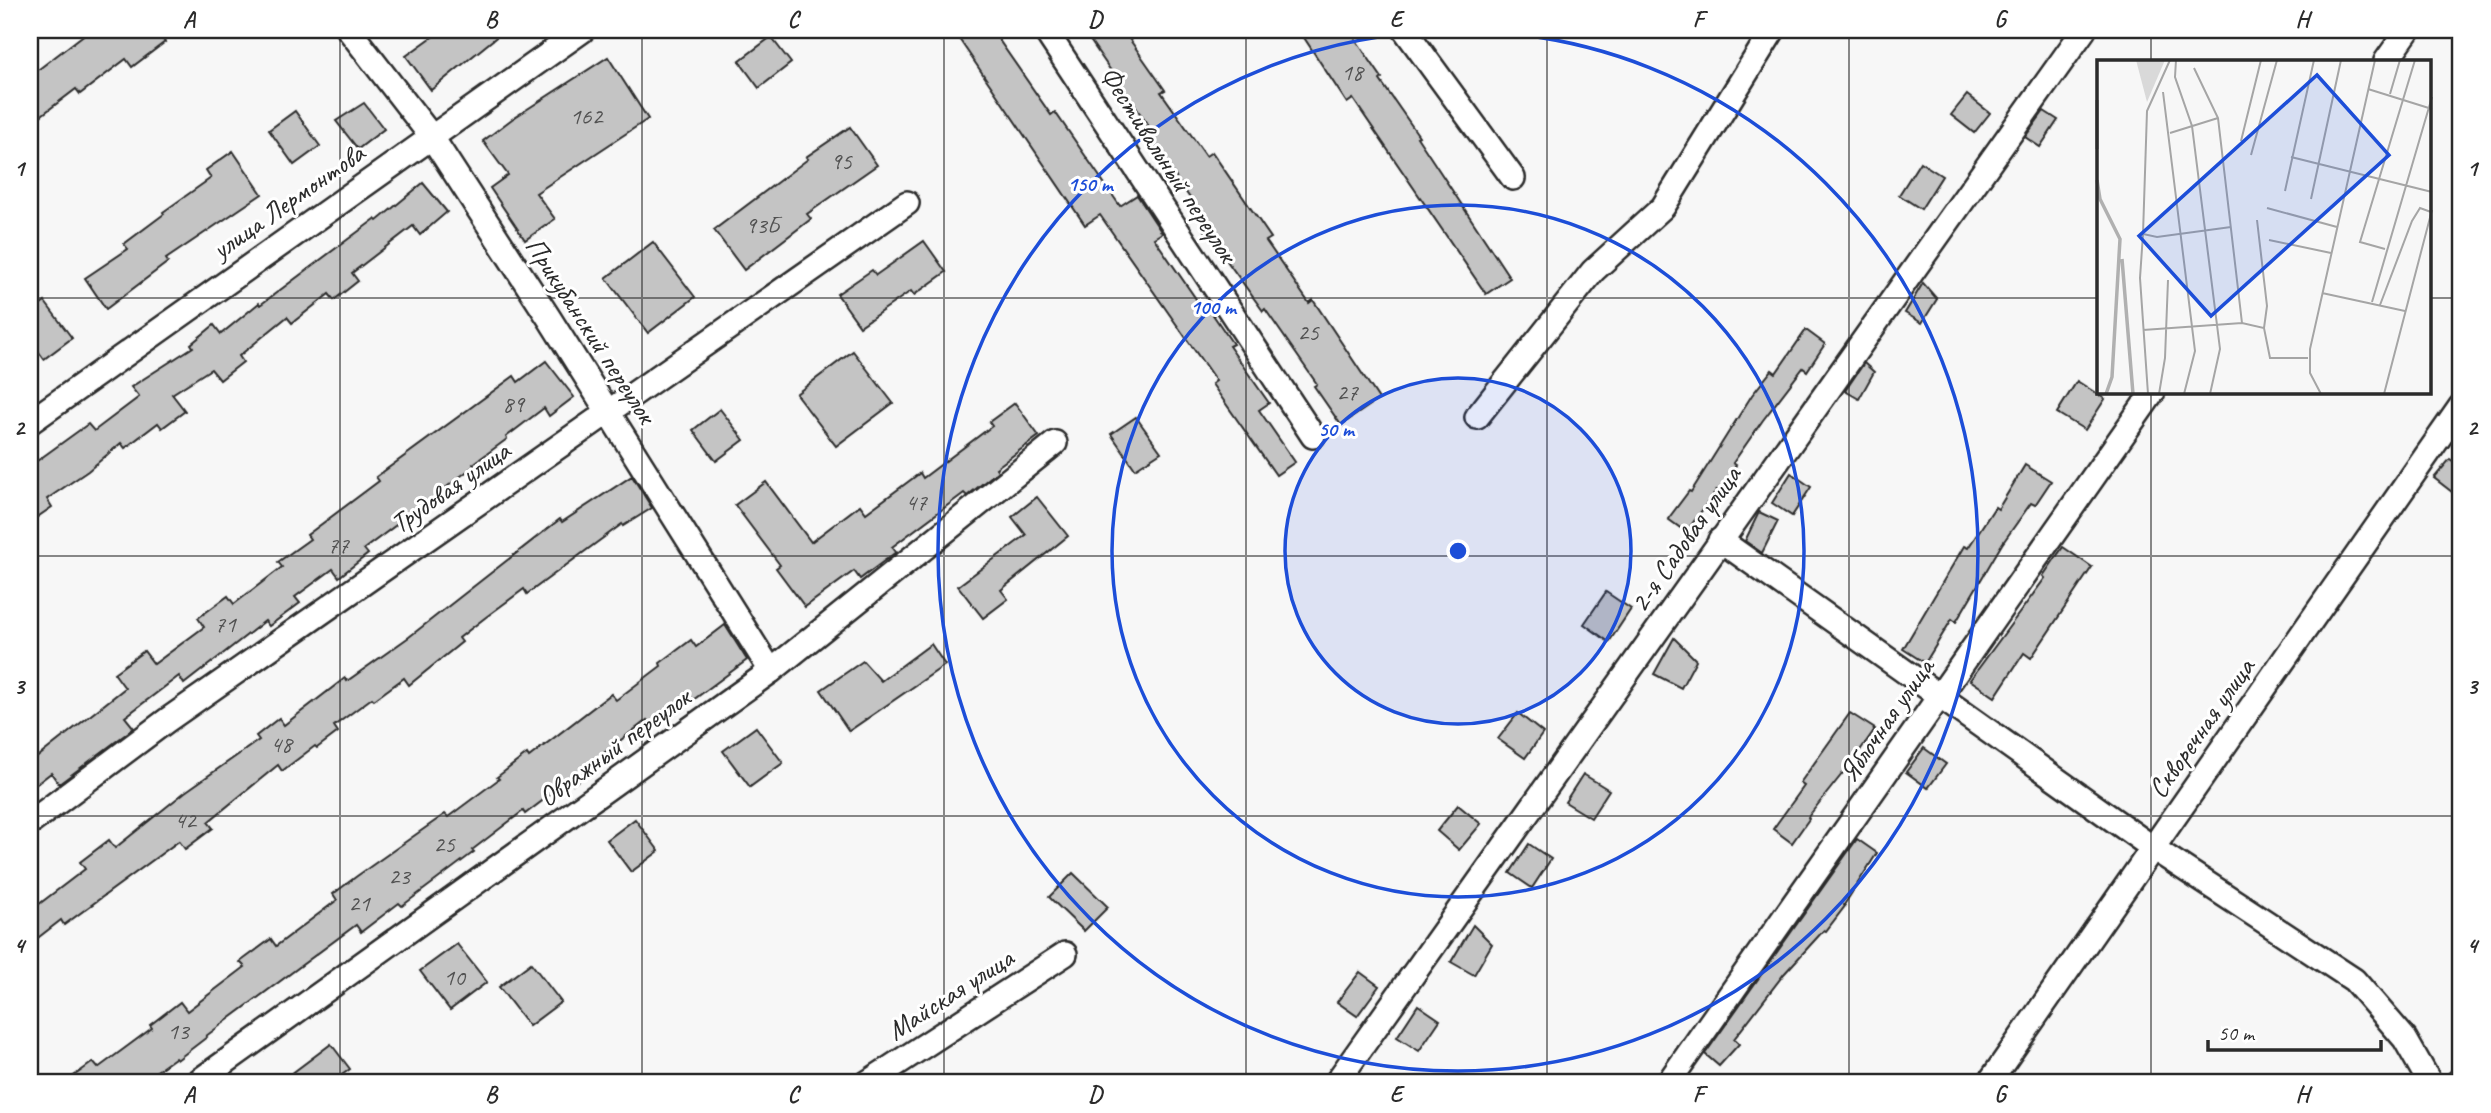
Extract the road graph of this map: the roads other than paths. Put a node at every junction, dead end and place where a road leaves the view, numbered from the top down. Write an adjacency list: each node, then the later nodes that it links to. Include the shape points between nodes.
1 (349, 30): 9 (street, Прикубанский переулок)
2 (583, 30): 9 (street, улица Лермонтова)
3 (1045, 30): 17 (street, Фестивальный переулок)
4 (1405, 30): 10 (street)
5 (1773, 30): 15 (street, via 1662,207 1593,271)
6 (2084, 30): 19 (street, 2-я Садовая улица)
7 (2408, 30): 8 (street)
8 (2387, 60)
9 (431, 136): 14 (street, Прикубанский переулок); 16 (street, улица Лермонтова)
10 (1513, 178)
11 (907, 203): 14 (street, Трудовая улица)
12 (2152, 394): 21 (street, Яблочная улица)
13 (2461, 406): 23 (street, Скворечная улица)
14 (608, 412): 20 (street, Прикубанский переулок); 22 (street, Трудовая улица, via 166,721)
15 (1477, 416)
16 (30, 422)
17 (1313, 436)
18 (1055, 443): 20 (street, Овражный переулок)
19 (1720, 540): 21 (street); 28 (street, 2-я Садовая улица)
20 (771, 671): 26 (street, Овражный переулок)
21 (1938, 696): 23 (street); 29 (street, Яблочная улица)
22 (30, 823)
23 (2153, 848): 30 (street, Скворечная улица); 31 (street, via 2354,980 2405,1039)
24 (1065, 954): 27 (street, Майская улица)
25 (2461, 1079): 32 (street)
26 (196, 1083)
27 (867, 1083)
28 (1336, 1083)
29 (1668, 1083)
30 (1989, 1083)
31 (2430, 1083)
32 (2457, 1083)

